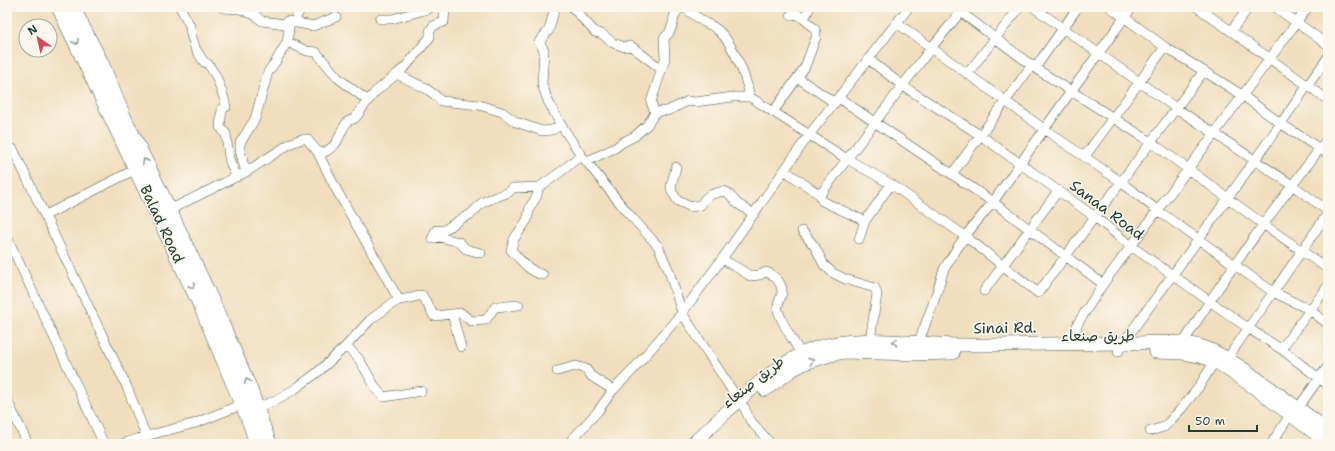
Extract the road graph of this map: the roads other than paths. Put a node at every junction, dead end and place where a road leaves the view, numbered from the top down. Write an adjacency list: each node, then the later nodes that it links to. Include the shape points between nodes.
1 (59, 7): 83 (highway, Balad Road, one-way to 83)
2 (72, 7): 97 (highway, Balad Road, one-way to 2, via 123,116 101,63)
3 (180, 7): 88 (street, via 190,26 195,48 212,70 222,90 226,107 222,109 220,127 226,134 229,158)
4 (222, 7): 32 (street, via 240,9 262,21)
5 (302, 7): 30 (street, via 296,17)
6 (431, 7): 27 (street, via 392,19)
7 (445, 7): 47 (street, via 444,22 433,26 430,37)
8 (555, 7): 66 (street, via 549,30 540,42 544,50 542,84)
9 (572, 7): 45 (street, via 595,32 613,43 630,46)
10 (680, 7): 45 (street, via 674,16 669,33 664,38 665,59)
11 (683, 7): 55 (street, via 716,28 723,36 742,69)
12 (810, 7): 28 (street)
13 (909, 7): 31 (street)
14 (1020, 7): 35 (street)
15 (1032, 7): 33 (street)
16 (1078, 7): 33 (street)
17 (1110, 7): 26 (street)
18 (1132, 7): 26 (street)
19 (1197, 7): 34 (street)
20 (1249, 7): 34 (street)
21 (1275, 7): 29 (street)
22 (1308, 7): 29 (street)
23 (960, 9): 35 (street); 39 (street)
24 (791, 14): 28 (street, via 797,14)
25 (336, 17): 30 (street, via 313,26)
26 (1125, 18): 38 (street); 40 (street)
27 (380, 19)
28 (804, 19): 49 (street, via 815,29 816,37)
29 (1296, 22): 37 (street); 42 (street)
30 (296, 23): 32 (street, via 287,20)
31 (897, 23): 39 (street); 43 (street)
32 (286, 24): 36 (street, via 289,29)
33 (1063, 28): 40 (street); 44 (street)
34 (1231, 31): 42 (street)
35 (995, 38): 44 (street); 48 (street)
36 (287, 42): 58 (street, via 316,52 338,78); 86 (street, via 268,72 255,119 240,143)
37 (1328, 45)
38 (1165, 47): 46 (street); 50 (street)
39 (931, 48): 48 (street); 51 (street)
40 (1099, 53): 50 (street); 53 (street)
41 (1328, 57): 52 (street)
42 (1269, 58): 52 (street); 54 (street)
43 (868, 59): 51 (street, Sanaa Road); 56 (street)
44 (1034, 66): 53 (street); 59 (street)
45 (661, 69): 62 (street, via 651,102)
46 (1204, 71): 54 (street); 60 (street)
47 (398, 74): 58 (street, via 375,92); 66 (street, via 421,85 441,101 492,109 502,112 516,122 542,131 552,130)
48 (967, 74): 59 (street)
49 (798, 78): 56 (street); 61 (street)
50 (1139, 82): 60 (street); 63 (street)
51 (903, 86): 64 (street); 70 (street, Sanaa Road)
52 (1308, 86): 57 (street); 65 (street)
53 (1072, 90): 63 (street); 67 (street)
54 (1242, 95): 65 (street); 68 (street)
55 (750, 97): 61 (street); 62 (street, via 688,101)
56 (837, 100): 64 (street); 69 (street)
57 (1328, 100)
58 (368, 101): 75 (street, via 356,117 349,120 335,146 323,153)
59 (1006, 101): 67 (street); 70 (street)
60 (1176, 108): 68 (street); 72 (street)
61 (773, 112): 69 (street)
62 (655, 114): 78 (street, via 648,125 616,148)
63 (1113, 118): 72 (street); 77 (street)
64 (875, 123): 79 (street); 87 (street)
65 (1280, 123): 74 (street); 80 (street)
66 (561, 125): 78 (street)
67 (1044, 129): 77 (street); 81 (street)
68 (1214, 133): 80 (street); 85 (street)
69 (809, 135): 79 (street); 84 (street)
70 (980, 135): 81 (street, Sanaa Road); 87 (street)
71 (1328, 138): 74 (street)
72 (1151, 142): 85 (street); 89 (street)
73 (13, 149): 101 (street)
74 (1320, 149): 76 (street); 91 (street)
75 (317, 151): 86 (street, via 307,139 302,139 291,143); 125 (street)
76 (1328, 154)
77 (1085, 156): 89 (street)
78 (584, 158): 92 (street); 129 (street, via 658,246)
79 (847, 159): 90 (street); 94 (street)
80 (1255, 160): 91 (street); 95 (street)
81 (1020, 164): 93 (street, Sanaa Road); 96 (street)
82 (676, 167): 100 (street, via 671,186 678,201 691,207 701,205 703,199 724,191)
83 (136, 169): 101 (street); 151 (highway, Balad Road, one-way to 151)
84 (784, 170): 94 (street); 100 (street)
85 (1188, 170): 95 (street); 98 (street)
86 (246, 172): 88 (street)
87 (952, 174): 96 (street)
88 (237, 177): 97 (street)
89 (1121, 182): 98 (street); 102 (street)
90 (891, 184): 103 (street); 107 (street)
91 (1292, 185): 99 (street); 104 (street)
92 (539, 187): 113 (street, via 513,188 483,202 471,214 443,231 436,230 432,239 447,238 459,242 466,249); 119 (street, via 527,220 514,239 511,250 526,267)
93 (1058, 191): 102 (street, Sanaa Road); 105 (street)
94 (820, 195): 103 (street, via 822,201)
95 (1227, 198): 104 (street); 110 (street)
96 (993, 202): 105 (street); 107 (street)
97 (169, 210): 151 (highway, Balad Road, one-way to 97, via 250,387)
98 (1157, 210): 110 (street); 111 (street)
99 (1328, 212): 112 (street)
100 (754, 214): 115 (street)
101 (46, 216): 155 (street, via 127,387)
102 (1095, 217): 111 (street, Sanaa Road); 114 (street)
103 (865, 221): 109 (street)
104 (1263, 224): 112 (street); 116 (street)
105 (1031, 230): 114 (street); 117 (street)
106 (802, 231): 133 (street, via 815,247 824,265 833,273 875,288 877,294)
107 (965, 236): 117 (street); 135 (street, via 944,269)
108 (7, 237): 158 (street)
109 (859, 239)
110 (1198, 240): 116 (street); 120 (street)
111 (1131, 246): 120 (street, Sanaa Road); 121 (street)
112 (1301, 251): 118 (street); 124 (street)
113 (481, 253)
114 (1066, 256): 117 (street, via 1038,293); 121 (street)
115 (722, 259): 129 (street); 141 (street, via 750,276 766,272 775,278 782,289 778,312)
116 (1235, 265): 124 (street); 126 (street)
117 (1002, 266): 123 (street)
118 (1328, 268)
119 (543, 275)
120 (1172, 276): 126 (street, Sanaa Road); 139 (street)
121 (1103, 284): 136 (street, via 1078,323)
122 (1328, 286): 128 (street)
123 (984, 291)
124 (1272, 292): 128 (street); 132 (street)
125 (399, 300): 130 (street, via 422,296 434,316); 137 (street, via 370,320)
126 (1209, 301): 132 (street, Sanaa Road); 134 (street)
127 (519, 305): 130 (street, via 495,307 486,320 471,321 461,313)
128 (1310, 310): 131 (street); 140 (street)
129 (682, 313): 147 (street, via 632,372); 150 (street)
130 (452, 314): 138 (street)
131 (1328, 324)
132 (1248, 328): 140 (street, Sanaa Road); 142 (street)
133 (870, 340): 135 (main road, Sinai Rd., one-way to 133); 141 (main road, Sinai Rd., via 834,344)
134 (1183, 343): 139 (main road, Sinai Rd.); 142 (main road, Sinai Rd., via 1206,348)
135 (918, 344): 136 (main road, Sinai Rd.)
136 (1072, 344): 139 (main road, Sinai Rd.)
137 (346, 346): 148 (street, via 359,359 377,390 384,397); 151 (street, via 295,389 274,401)
138 (461, 347)
139 (1121, 348): 142 (main road, طريق صنعاء, via 1183,353); 150 (main road, طريق صنعاء, one-way to 139, via 792,370 815,359 844,352 914,354)
140 (1281, 350): 145 (street, Sanaa Road)
141 (801, 354): 150 (main road, Sinai Rd., via 776,370)
142 (1221, 360): 152 (main road, طريق صنعاء, via 1252,386); 154 (street, via 1169,422 1164,427)
143 (1328, 366): 145 (street)
144 (557, 371): 147 (street, via 576,366 586,369 591,376)
145 (1319, 379): 146 (street, Sanaa Road); 152 (street)
146 (1328, 385)
147 (613, 390): 162 (street)
148 (421, 391)
149 (7, 400): 157 (street)
150 (742, 404): 163 (main road, Sinai Rd.); 164 (main road, طريق صنعاء); 165 (street, via 750,420)
151 (250, 406): 155 (street); 160 (highway, Balad Road, via 251,425); 161 (highway, Balad Road)
152 (1294, 411): 153 (main road); 156 (main road, طريق صنعاء); 166 (street)
153 (1328, 430)
154 (1150, 431)
155 (146, 436): 159 (street)
156 (1328, 443)
157 (28, 444)
158 (104, 444)
159 (122, 444)
160 (257, 444)
161 (269, 444)
162 (568, 444)
163 (692, 444)
164 (704, 444)
165 (771, 444)
166 (1271, 444)

